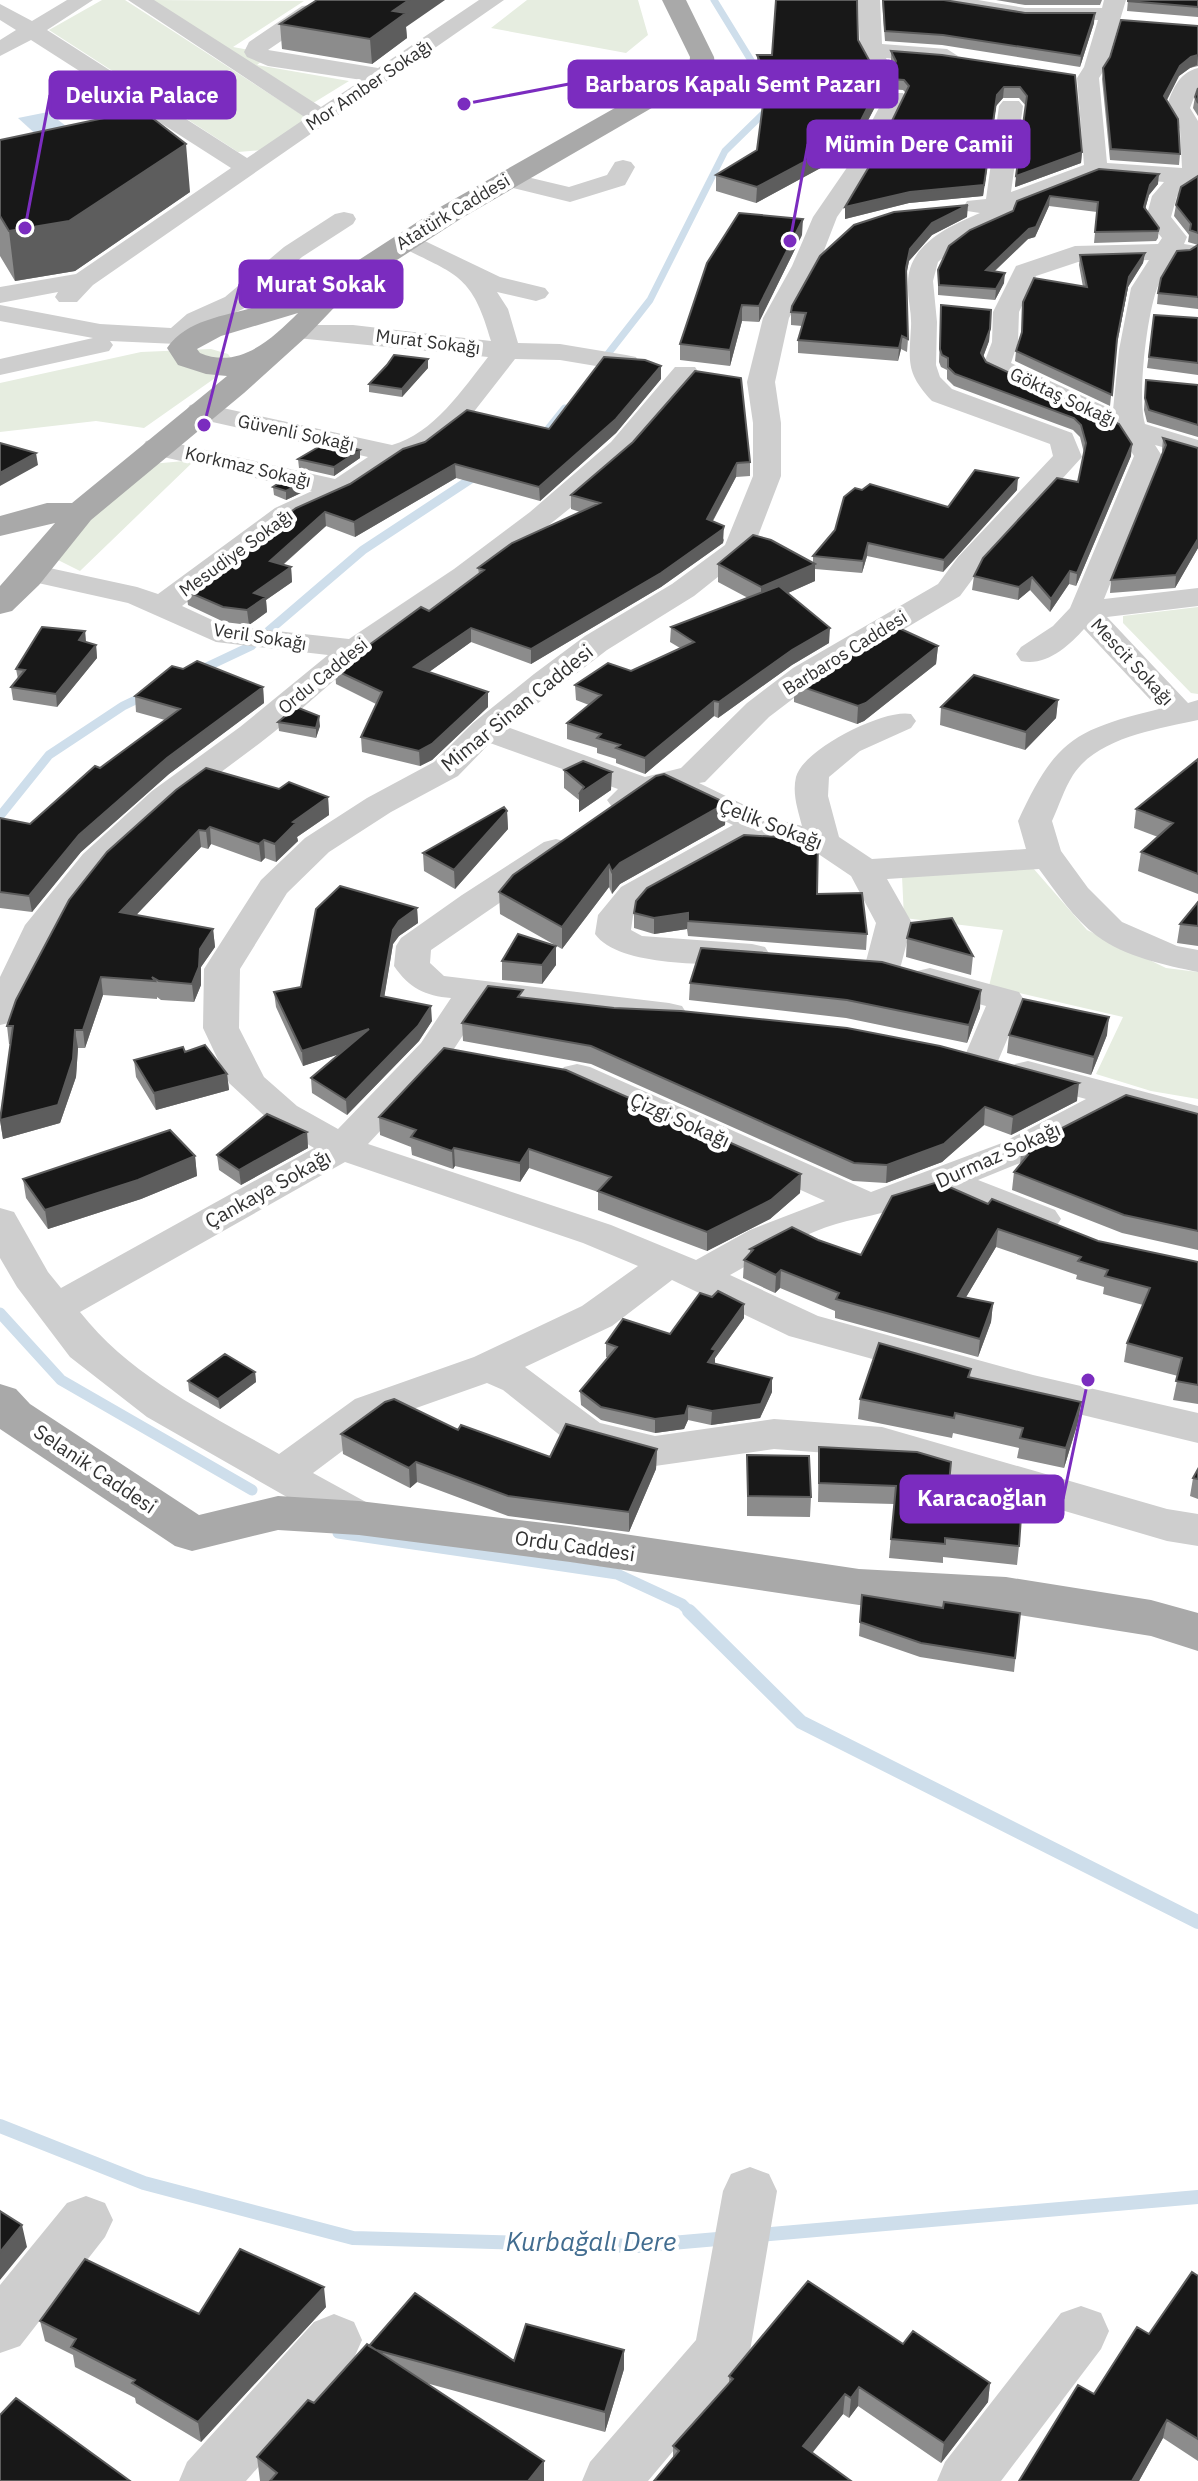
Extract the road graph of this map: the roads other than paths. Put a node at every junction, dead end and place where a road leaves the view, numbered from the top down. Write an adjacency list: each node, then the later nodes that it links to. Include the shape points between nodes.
1 (82, 0): 11 (street)
2 (139, 0): 22 (street)
3 (493, 0): 17 (street, Mor Amber Sokağı)
4 (649, 0): 15 (main road)
5 (674, 0): 15 (main road, Atatürk Caddesi, via 703,64 698,71)
6 (869, 0): 13 (street)
7 (937, 0): 10 (street, via 1025,14)
8 (0, 10): 11 (street)
9 (310, 11): 17 (street, via 255,52 268,59)
10 (1116, 14): 18 (street)
11 (31, 30): 12 (street); 23 (street)
12 (0, 49)
13 (871, 50): 14 (street); 20 (street)
14 (968, 59)
15 (671, 69): 20 (street, via 754,90); 27 (main road, Atatürk Caddesi); 47 (main road, Atatürk Caddesi, via 332,270 280,310)
16 (1063, 75): 18 (street)
17 (383, 76): 22 (street, Mor Amber Sokağı)
18 (1088, 78): 25 (street)
19 (1194, 84): 26 (street, via 1178,108 1192,129)
20 (871, 97): 35 (street, Mimar Sinan Caddesi, via 858,170 825,217)
21 (1011, 106): 28 (street)
22 (322, 118): 23 (street, Mor Amber Sokağı)
23 (245, 167): 37 (street, Mor Amber Sokağı)
24 (623, 167): 27 (street, via 616,180 570,195)
25 (1096, 169): 26 (street); 28 (street, Barbaros Caddesi)
26 (1196, 177): 33 (street, via 1171,184 1160,200 1158,218 1175,237)
27 (506, 179): 32 (main road, Atatürk Caddesi)
28 (997, 206): 29 (street); 71 (street, Barbaros Caddesi, via 1002,213 934,249 921,271 935,306 919,350 928,381 942,395 1062,439 1068,457 949,590 804,675 758,710 693,775)
29 (948, 207)
30 (344, 219): 47 (street, via 293,252 234,303 196,320)
31 (843, 230): 35 (street)
32 (406, 240): 36 (street); 45 (main road, Atatürk Caddesi, via 342,283)
33 (1165, 251): 34 (street, Göktaş Sokağı); 41 (street, Göktaş Sokağı, via 1075,254 1050,261 1025,271); 42 (street, via 1144,288)
34 (1198, 251)
35 (805, 266): 51 (street, Mimar Sinan Caddesi, via 776,318)
36 (473, 274): 38 (street); 48 (street, via 495,309)
37 (84, 280): 39 (street); 46 (street, via 63,302 67,320)
38 (536, 293)
39 (0, 295)
40 (978, 309): 41 (street)
41 (1006, 312): 53 (street, Göktaş Sokağı, via 1005,342 996,366)
42 (1139, 314): 43 (street); 53 (street, via 1132,350 1145,379 1127,410)
43 (1169, 317)
44 (1, 327): 46 (street)
45 (296, 331): 48 (street, Murat Sokağı); 49 (main road, Atatürk Caddesi)
46 (96, 338): 47 (street); 50 (street)
47 (196, 344): 49 (main road, via 232,367); 58 (main road, Atatürk Caddesi, via 202,378 189,394)
48 (507, 351): 51 (street, Murat Sokağı, via 560,352); 56 (street, Mesudiye Sokağı, via 459,412 414,448)
49 (264, 357): 52 (main road, Atatürk Caddesi)
50 (0, 367)
51 (722, 377): 66 (street, Ordu Caddesi, via 621,448 465,575); 70 (street, Mimar Sinan Caddesi, via 767,423 767,476 738,549 596,643)
52 (200, 411): 54 (main road, Atatürk Caddesi); 56 (street, Güvenli Sokağı)
53 (1133, 429): 55 (street); 65 (street, via 1148,456)
54 (156, 447): 57 (street, Korkmaz Sokağı); 59 (main road, Atatürk Caddesi)
55 (1198, 449)
56 (392, 454): 57 (street, Mesudiye Sokağı)
57 (340, 489): 64 (street, Mesudiye Sokağı, via 285,514)
58 (47, 513): 59 (main road); 60 (main road); 61 (main road, Atatürk Caddesi)
59 (80, 513): 61 (main road, Atatürk Caddesi)
60 (0, 526)
61 (16, 570): 63 (main road, Atatürk Caddesi); 64 (street, Veril Sokağı, via 137,596)
62 (1196, 593): 65 (street)
63 (0, 604)
64 (161, 607): 66 (street, Veril Sokağı, via 216,633)
65 (1084, 611): 67 (street, via 1064,633); 68 (street, Mescit Sokağı)
66 (355, 649): 79 (street, Ordu Caddesi, via 164,798 95,861 43,925)
67 (1032, 654)
68 (1190, 712): 74 (street, via 1132,725 1076,753 1055,778 1035,821)
69 (900, 721): 73 (street, via 848,744 813,774 811,796)
70 (484, 730): 71 (street, Çelik Sokağı); 84 (street, Mimar Sinan Caddesi, via 446,769 317,845 273,887 222,969 221,1028 248,1083 284,1114)
71 (643, 787): 72 (street, Çelik Sokağı, via 667,781); 78 (street, Barbaros Caddesi, via 414,946 412,966 434,986)
72 (759, 825): 73 (street, Çelik Sokağı); 76 (street, via 633,894 616,915 613,934 634,946)
73 (823, 842): 75 (street, Çelik Sokağı)
74 (1048, 858): 75 (street); 77 (street, via 1110,929 1167,955)
75 (865, 870): 82 (street, Çelik Sokağı, via 894,923 868,964 1006,1000 968,1056)
76 (780, 958)
77 (1198, 961)
78 (476, 988): 80 (street, Barbaros Caddesi); 84 (street, Çankaya Sokağı, via 451,1053)
79 (0, 1014)
80 (695, 1017)
81 (545, 1069): 86 (street, Çizgi Sokağı, via 577,1075)
82 (1119, 1097): 83 (street); 85 (street, Durmaz Sokağı, via 1016,1151)
83 (1198, 1118)
84 (342, 1148): 89 (street, Mimar Sinan Caddesi, via 597,1234); 90 (street, Çankaya Sokağı)
85 (943, 1181): 86 (street, Durmaz Sokağı); 88 (street)
86 (869, 1206): 89 (street, Durmaz Sokağı, via 839,1210)
87 (0, 1221): 90 (street, Ordu Caddesi)
88 (1069, 1230)
89 (683, 1270): 91 (street, Durmaz Sokağı); 93 (street, Mimar Sinan Caddesi, via 804,1326)
90 (28, 1288): 94 (street, Ordu Caddesi, via 85,1347 162,1407)
91 (489, 1367): 94 (street, Durmaz Sokağı, via 370,1409); 96 (street, via 518,1380 586,1434 655,1451 774,1434 882,1442)
92 (4, 1411): 95 (main road, Selanik Caddesi, via 192,1534 278,1513)
93 (1198, 1428)
94 (283, 1473): 95 (street, Ordu Caddesi)
95 (359, 1518): 97 (main road, Ordu Caddesi, via 859,1587 1006,1595 1151,1618)
96 (1198, 1530)
97 (1198, 1632)
98 (750, 2191): 104 (street, via 722,2351)
99 (86, 2220): 100 (street)
100 (0, 2328)
101 (1081, 2331): 105 (street)
102 (334, 2340): 103 (street)
103 (208, 2481)
104 (611, 2481)
105 (966, 2481)

